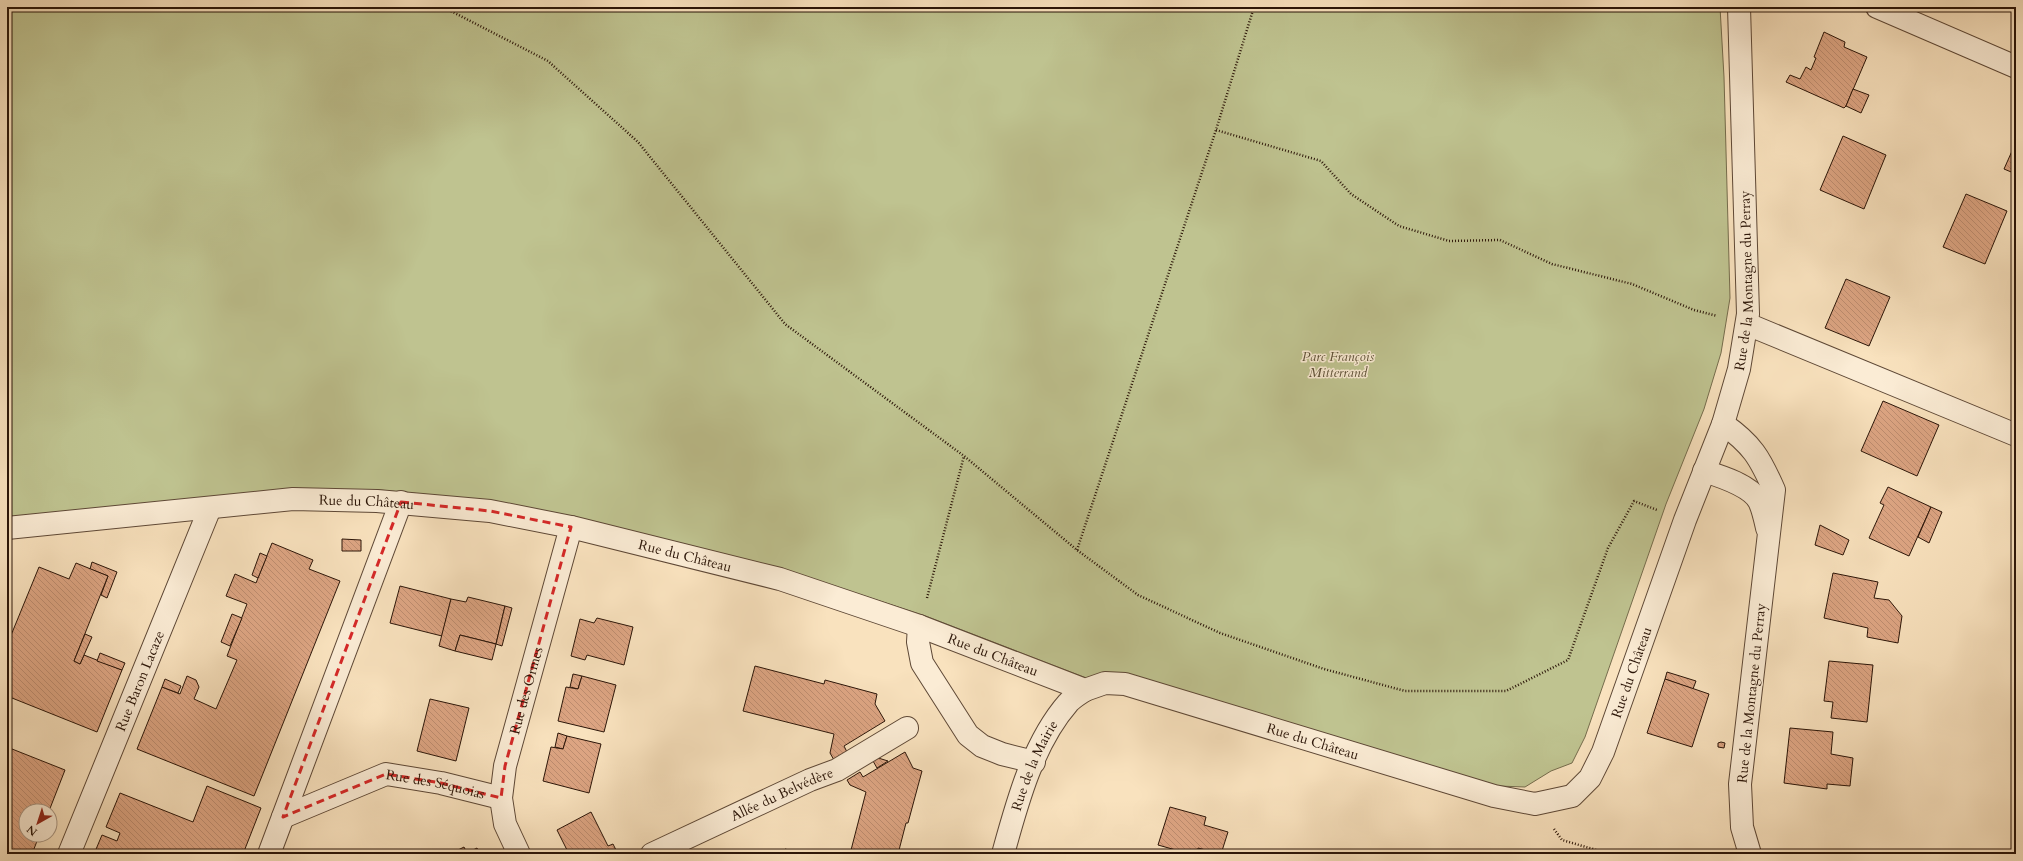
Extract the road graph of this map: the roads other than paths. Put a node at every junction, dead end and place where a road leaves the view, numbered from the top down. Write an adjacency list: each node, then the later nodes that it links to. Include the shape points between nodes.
1 (1739, 7): 4 (street, Rue de la Montagne du Perray)
2 (1877, 7): 3 (street)
3 (2016, 67)
4 (1747, 324): 5 (street, Rue de la Montagne du Perray, via 1739,369); 6 (street)
5 (1722, 424): 7 (street, Rue du Château); 12 (street, Rue de la Montagne du Perray, via 1752,447 1774,490)
6 (2016, 435)
7 (1704, 471): 12 (street, Rue de la Montagne du Perray, via 1744,487 1758,500); 14 (street, Rue du Château, via 1603,752 1590,778 1572,796 1535,804 1494,796 1125,684 1105,683)
8 (401, 502): 9 (street, Rue du Château, via 293,499); 10 (street, Rue du Château, via 490,511); 18 (street)
9 (210, 508): 11 (street, Rue du Château); 19 (street, Rue Baron Lacaze)
10 (571, 527): 13 (street, Rue du Château, via 780,579); 17 (street, Rue des Ormes, via 505,766)
11 (7, 528)
12 (1768, 531): 24 (street, Rue de la Montagne du Perray, via 1740,784 1742,827)
13 (919, 626): 14 (street, Rue du Château); 16 (street, via 918,642 922,663 968,736 982,746 1002,754)
14 (1085, 690): 16 (street, Rue de la Mairie, via 1069,701 1056,718)
15 (907, 728): 22 (street, Allée du Belvédère, via 837,770 810,780)
16 (1034, 762): 23 (street, Rue de la Mairie)
17 (501, 798): 18 (street, Rue des Séquoias, via 441,783 386,774); 21 (street, Rue des Ormes, via 505,824)
18 (283, 817): 20 (street)
19 (69, 854)
20 (269, 854)
21 (519, 854)
22 (652, 854)
23 (1003, 854)
24 (1750, 854)

